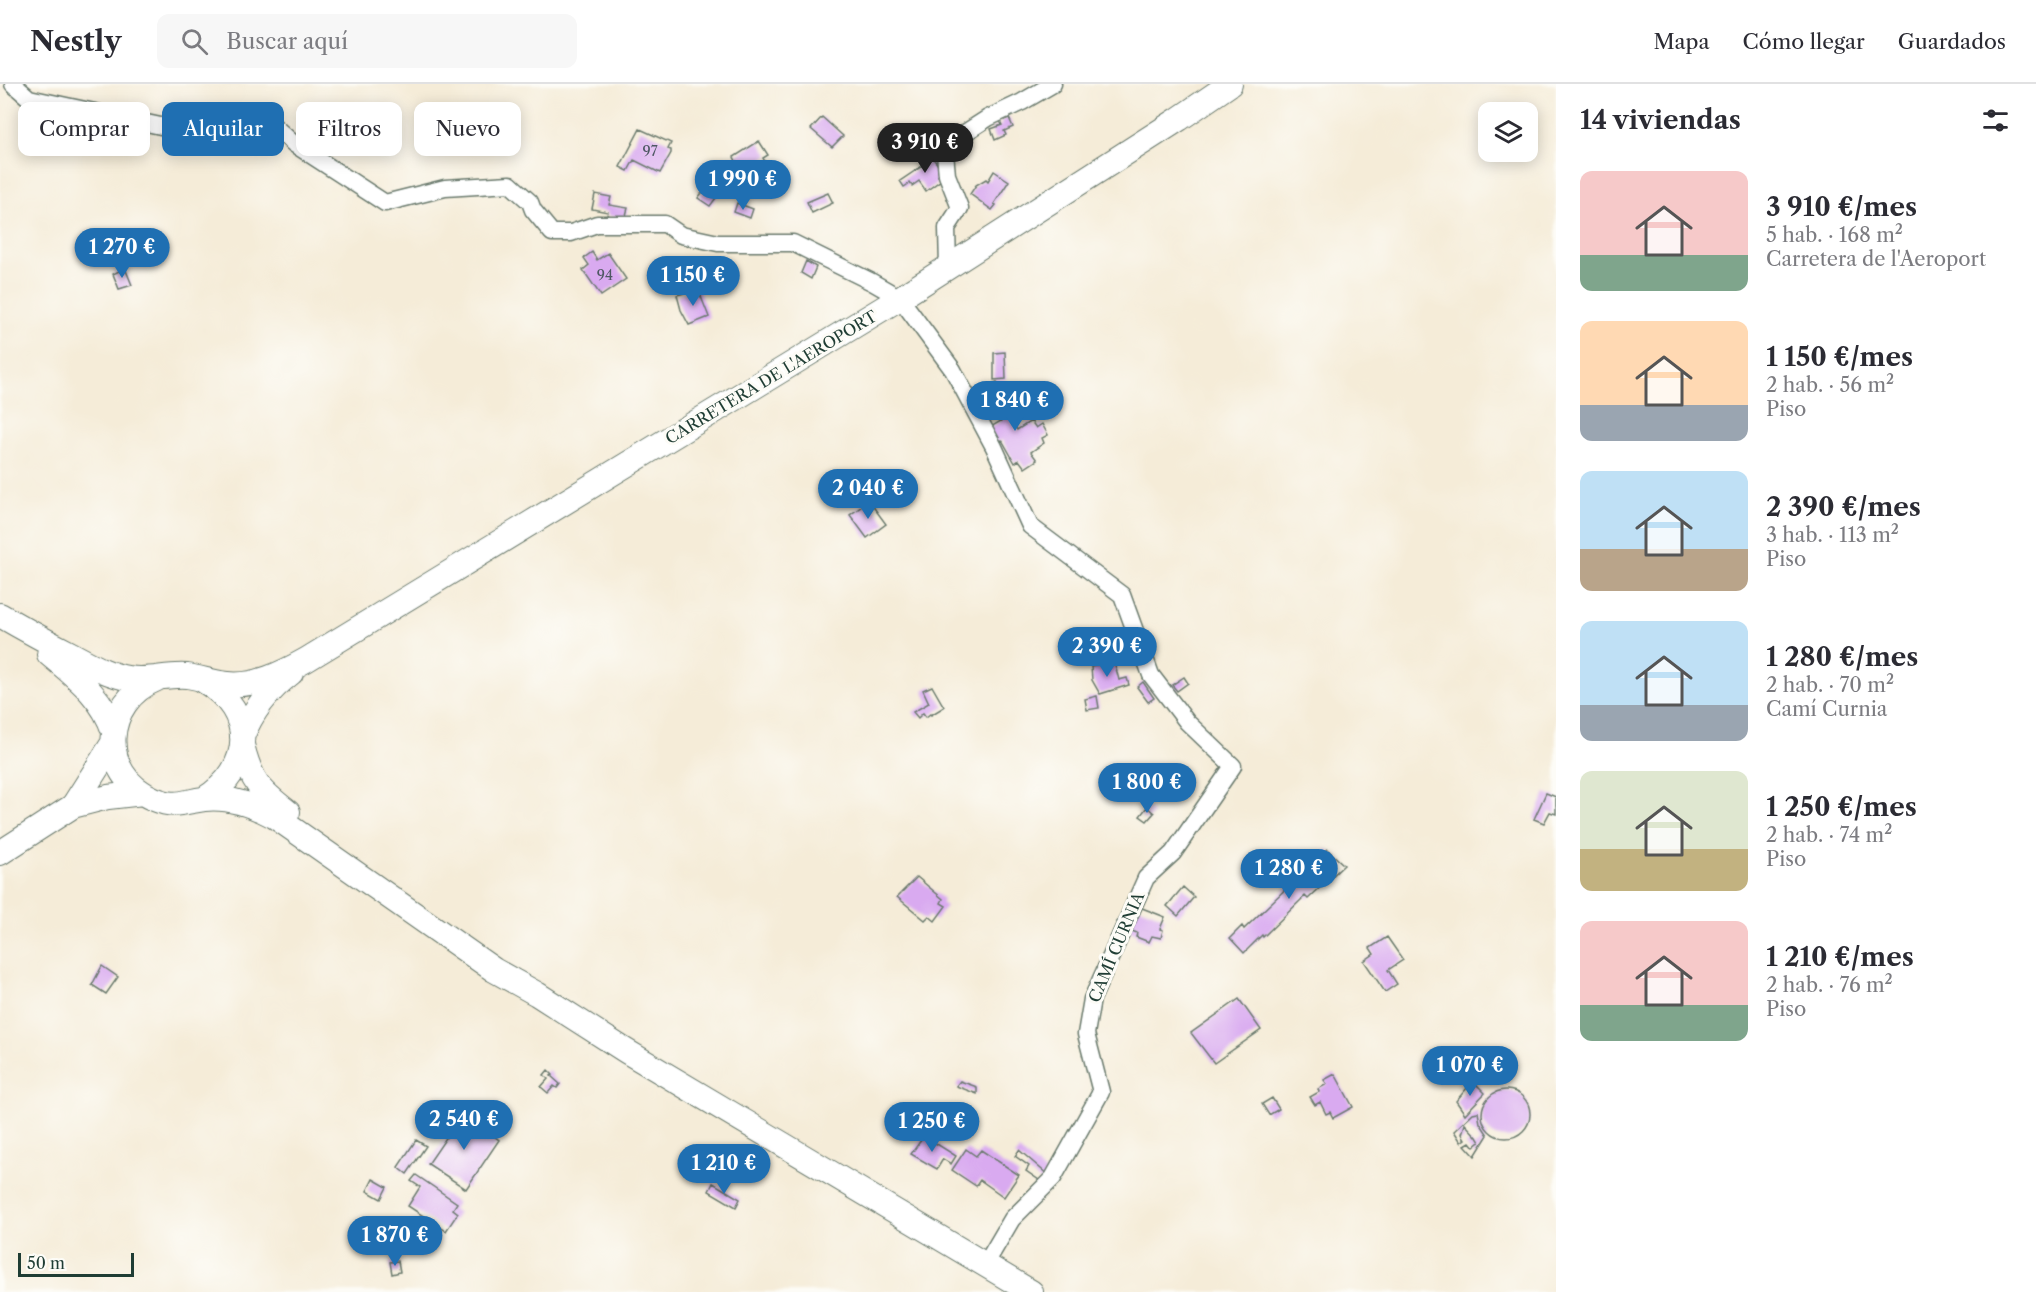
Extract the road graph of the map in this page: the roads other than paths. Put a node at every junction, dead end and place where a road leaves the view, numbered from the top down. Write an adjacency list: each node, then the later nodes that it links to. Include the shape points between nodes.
1 (13, 84): 5 (street, via 29,98 170,128 265,118 294,144 385,203 445,188 510,184 530,202 552,233 571,233 597,224 665,224 681,235 718,243 793,243)
2 (1053, 84): 4 (street, via 988,118 960,136 945,153 947,175 960,208 947,228)
3 (1230, 84): 4 (main road, CARRETERA DE L'AEROPORT)
4 (948, 267): 5 (main road, CARRETERA DE L'AEROPORT)
5 (900, 298): 7 (main road, CARRETERA DE L'AEROPORT); 17 (street, CAMÍ CURNIA, via 953,370 1030,526 1122,595 1151,675 1187,722 1233,766 1173,853 1146,878 1092,999 1086,1034 1101,1092 1053,1178 1012,1219)
6 (0, 615): 8 (main road, via 115,675); 10 (main road, via 83,683 106,713)
7 (306, 660): 9 (main road, via 284,672 242,684); 11 (main road, via 258,706)
8 (160, 678): 9 (main road, via 190,676); 10 (main road, via 146,683 124,704)
9 (204, 681): 11 (main road, via 216,688 234,710)
10 (113, 738): 12 (main road, via 116,760 124,776); 14 (main road)
11 (242, 741): 13 (main road, via 230,777); 16 (main road, via 252,775 264,793 499,961)
12 (143, 793): 13 (main road, via 168,804); 14 (main road, via 108,796)
13 (204, 799): 16 (main road, via 234,801 274,816 494,970)
14 (73, 806): 15 (main road)
15 (0, 853)
16 (537, 994): 17 (main road)
17 (985, 1265): 18 (main road)
18 (1031, 1292)

